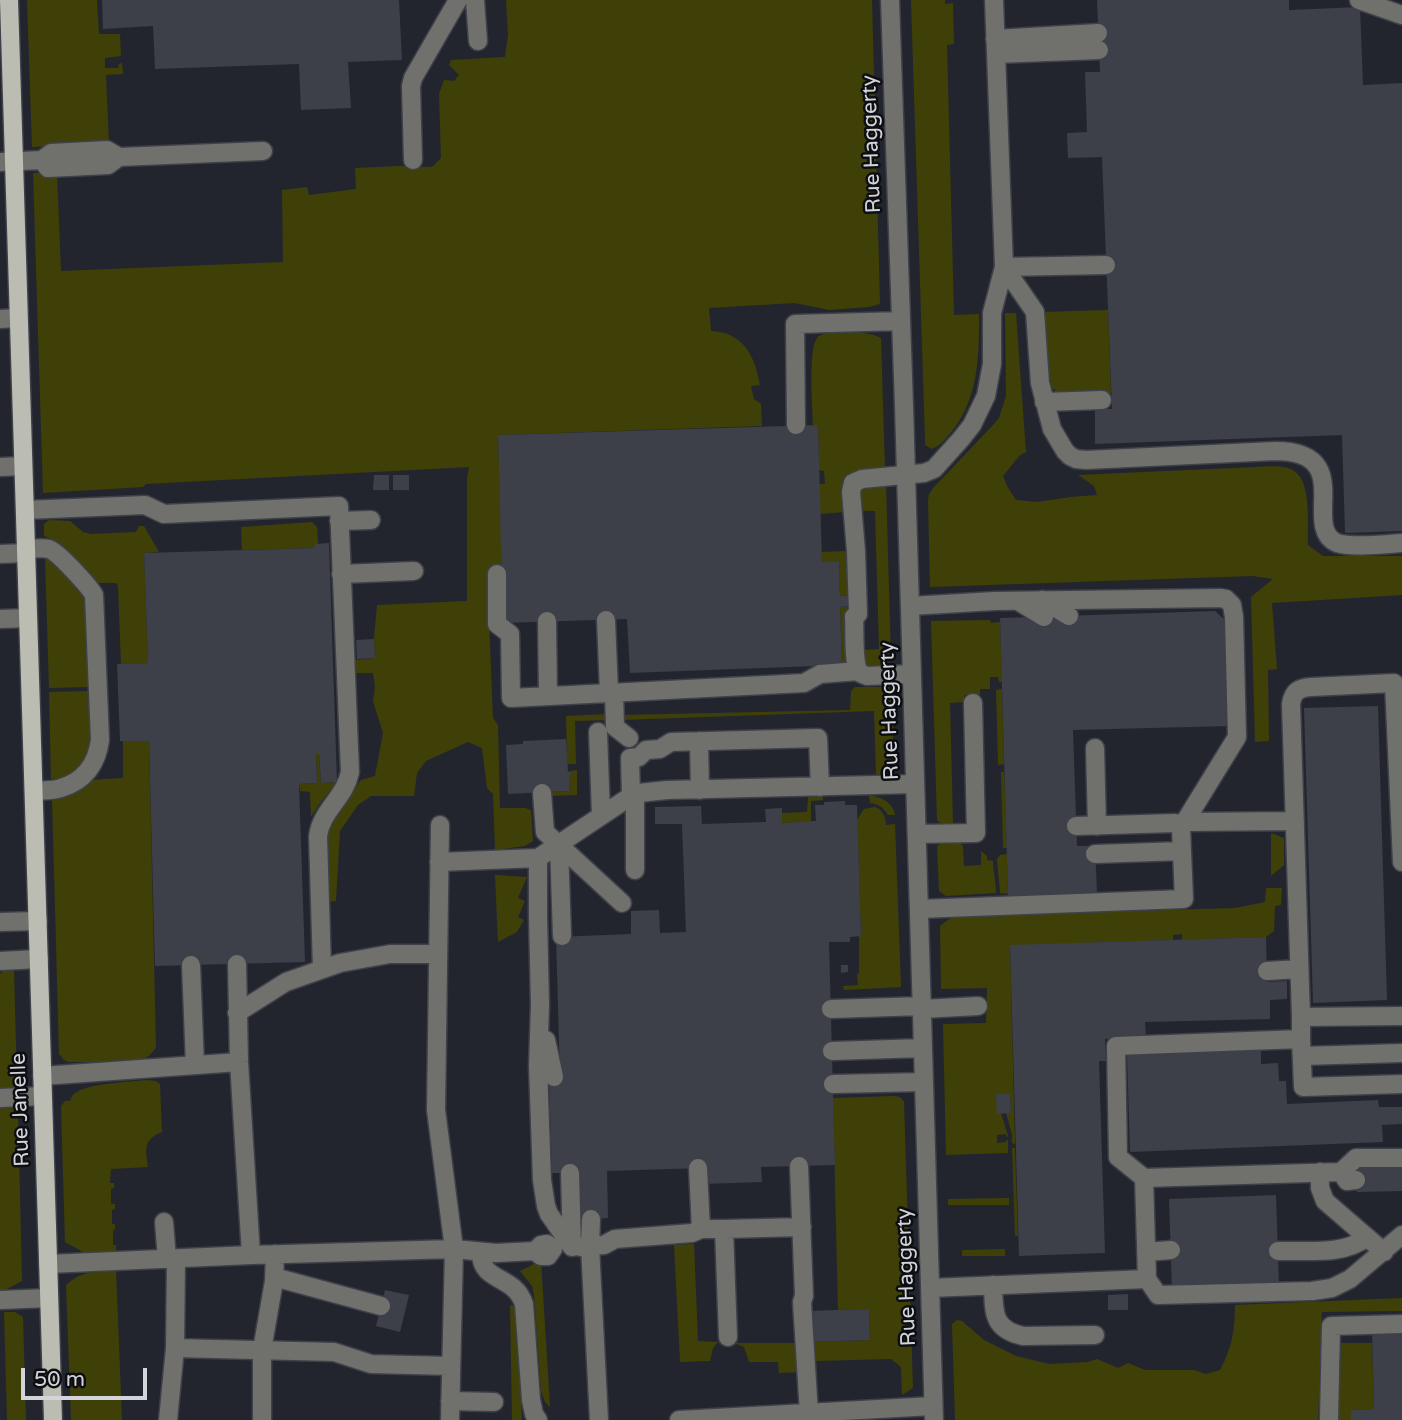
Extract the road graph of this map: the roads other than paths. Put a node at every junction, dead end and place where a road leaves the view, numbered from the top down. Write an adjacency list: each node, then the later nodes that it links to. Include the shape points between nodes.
1 (9, 0): 13 (main road, Rue Janelle)
2 (458, 0): 12 (street, via 413,78)
3 (475, 0): 8 (street)
4 (890, 0): 18 (street, Rue Haggerty)
5 (994, 0): 10 (street)
6 (1359, 0): 7 (street)
7 (1402, 15)
8 (478, 41)
9 (1098, 41): 10 (street)
10 (995, 46): 15 (street)
11 (262, 152): 13 (street, via 119,157 108,165 48,168 42,160)
12 (413, 159)
13 (7, 161): 17 (main road, Rue Janelle)
14 (1106, 265): 15 (street)
15 (1004, 267): 20 (street, via 1035,312); 24 (street, via 992,313 992,364 981,408 934,469)
16 (0, 318): 17 (street)
17 (19, 318): 22 (main road, Rue Janelle)
18 (901, 321): 21 (street, via 795,324); 24 (street, Rue Haggerty)
19 (1102, 400): 20 (street)
20 (1044, 402): 28 (street, via 1052,429 1065,451 1076,459 1275,451 1299,454 1321,473 1323,520 1330,538 1347,545)
21 (796, 425)
22 (23, 466): 23 (street); 25 (main road, Rue Janelle)
23 (0, 467)
24 (906, 474): 34 (street, Rue Haggerty); 41 (street, via 862,479 852,487)
25 (25, 510): 27 (street, via 145,505 164,514 339,506); 29 (main road, Rue Janelle)
26 (371, 520): 27 (street)
27 (339, 521): 32 (street)
28 (1402, 543)
29 (26, 551): 30 (street); 37 (main road, Rue Janelle); 54 (street, via 42,548 55,552 94,595 100,740 97,758 87,773 62,788)
30 (0, 554)
31 (414, 571): 32 (street)
32 (341, 574): 81 (street, via 351,645 350,772 345,788 322,820 318,836)
33 (497, 574): 44 (street, via 497,624 510,634 510,698)
34 (910, 606): 35 (street, via 1018,601); 42 (street, Rue Haggerty)
35 (1043, 608): 36 (street); 60 (street, via 1220,598 1232,605 1237,737)
36 (1069, 616)
37 (28, 618): 38 (street); 54 (main road, Rue Janelle)
38 (0, 619)
39 (606, 620): 43 (street)
40 (547, 621): 44 (street)
41 (859, 671): 42 (street, via 867,676); 43 (street, via 820,674 804,684)
42 (912, 674): 51 (street, Rue Haggerty)
43 (611, 692): 44 (street); 50 (street, via 615,727 629,731)
44 (548, 695)
45 (973, 703): 63 (street, via 976,833)
46 (598, 732): 57 (street)
47 (699, 741): 50 (street, via 671,742); 52 (street, via 818,738); 53 (street)
48 (1399, 747): 58 (street, via 1394,683 1296,691 1291,704); 69 (street)
49 (1096, 748): 62 (street)
50 (630, 758): 56 (street)
51 (915, 784): 52 (street); 63 (street, Rue Haggerty)
52 (820, 787): 53 (street)
53 (700, 790): 56 (street)
54 (34, 791): 73 (main road, Rue Janelle)
55 (542, 793): 64 (street, via 545,832)
56 (633, 796): 57 (street); 70 (street)
57 (601, 815): 64 (street)
58 (1295, 821): 60 (street); 82 (street)
59 (440, 825): 68 (street)
60 (1183, 825): 62 (street); 65 (street)
61 (1076, 826): 62 (street)
62 (1097, 826)
63 (917, 834): 72 (street, Rue Haggerty)
64 (559, 845): 67 (street); 71 (street); 75 (street)
65 (1182, 851): 66 (street); 72 (street, via 1184,899)
66 (1095, 854)
67 (538, 858): 68 (street); 88 (street)
68 (439, 862): 76 (street)
69 (1402, 862)
70 (635, 870)
71 (622, 903)
72 (919, 909): 85 (street, Rue Haggerty)
73 (37, 921): 74 (street); 77 (main road, Rue Janelle)
74 (0, 922)
75 (562, 936)
76 (438, 954): 81 (street, via 390,954); 119 (street, via 436,1110)
77 (39, 959): 78 (street); 97 (main road, Rue Janelle)
78 (0, 961)
79 (237, 964): 87 (street)
80 (191, 965): 96 (street)
81 (322, 969): 87 (street, via 278,986)
82 (1299, 969): 83 (street); 90 (street)
83 (1267, 971)
84 (978, 1006): 85 (street)
85 (922, 1007): 86 (street); 92 (street, Rue Haggerty)
86 (831, 1009)
87 (237, 1013): 95 (street)
88 (540, 1015): 98 (street); 118 (street, via 542,1180 549,1214)
89 (1402, 1016): 90 (street)
90 (1301, 1017): 91 (street)
91 (1301, 1047): 94 (street); 101 (street, via 1303,1087); 109 (street, via 1116,1046 1118,1157)
92 (923, 1048): 93 (street); 99 (street, Rue Haggerty)
93 (832, 1051)
94 (1402, 1053)
95 (239, 1062): 96 (street); 126 (street)
96 (195, 1065): 97 (street)
97 (42, 1076): 102 (main road, Rue Janelle)
98 (554, 1077)
99 (924, 1082): 100 (street); 132 (street, Rue Haggerty)
100 (833, 1083)
101 (1402, 1084)
102 (43, 1096): 103 (street); 128 (main road, Rue Janelle)
103 (0, 1098)
104 (1402, 1157): 107 (street, via 1356,1158 1349,1176)
105 (799, 1166): 112 (street)
106 (698, 1168): 113 (street)
107 (1320, 1172): 109 (street); 116 (street, via 1325,1201)
108 (570, 1173): 118 (street)
109 (1144, 1178): 122 (street)
110 (591, 1219): 117 (street)
111 (164, 1222): 127 (street)
112 (802, 1227): 114 (street); 145 (street)
113 (701, 1229): 114 (street); 117 (street)
114 (724, 1229): 138 (street)
115 (1402, 1236): 123 (street)
116 (1367, 1237): 121 (street, via 1348,1247); 123 (street)
117 (590, 1246): 118 (street); 151 (street)
118 (572, 1247): 124 (street)
119 (454, 1249): 124 (street); 125 (street); 141 (street)
120 (1171, 1250): 122 (street)
121 (1278, 1251)
122 (1146, 1252): 130 (street)
123 (1384, 1252): 130 (street, via 1350,1279 1312,1292 1158,1295)
124 (481, 1253): 150 (street, via 487,1271 514,1287 524,1304 531,1400)
125 (275, 1254): 126 (street); 129 (street)
126 (251, 1255): 127 (street)
127 (172, 1259): 128 (street); 139 (street)
128 (48, 1264): 133 (main road, Rue Janelle)
129 (274, 1277): 135 (street); 140 (street)
130 (1147, 1279): 131 (street)
131 (993, 1285): 132 (street); 137 (street, via 996,1320 1012,1334)
132 (930, 1288): 144 (street, Rue Haggerty)
133 (49, 1298): 134 (street); 146 (main road, Rue Janelle)
134 (0, 1300)
135 (381, 1306)
136 (1402, 1324): 153 (street, via 1331,1326)
137 (1095, 1335)
138 (728, 1336)
139 (175, 1348): 140 (street); 147 (street)
140 (262, 1350): 141 (street, via 334,1352 372,1364); 148 (street)
141 (451, 1366): 142 (street)
142 (450, 1401): 143 (street); 149 (street)
143 (494, 1402)
144 (934, 1413): 145 (street)
145 (809, 1414): 152 (street)
146 (53, 1420)
147 (168, 1420)
148 (262, 1420)
149 (450, 1420)
150 (538, 1420)
151 (599, 1420)
152 (679, 1420)
153 (1329, 1420)

